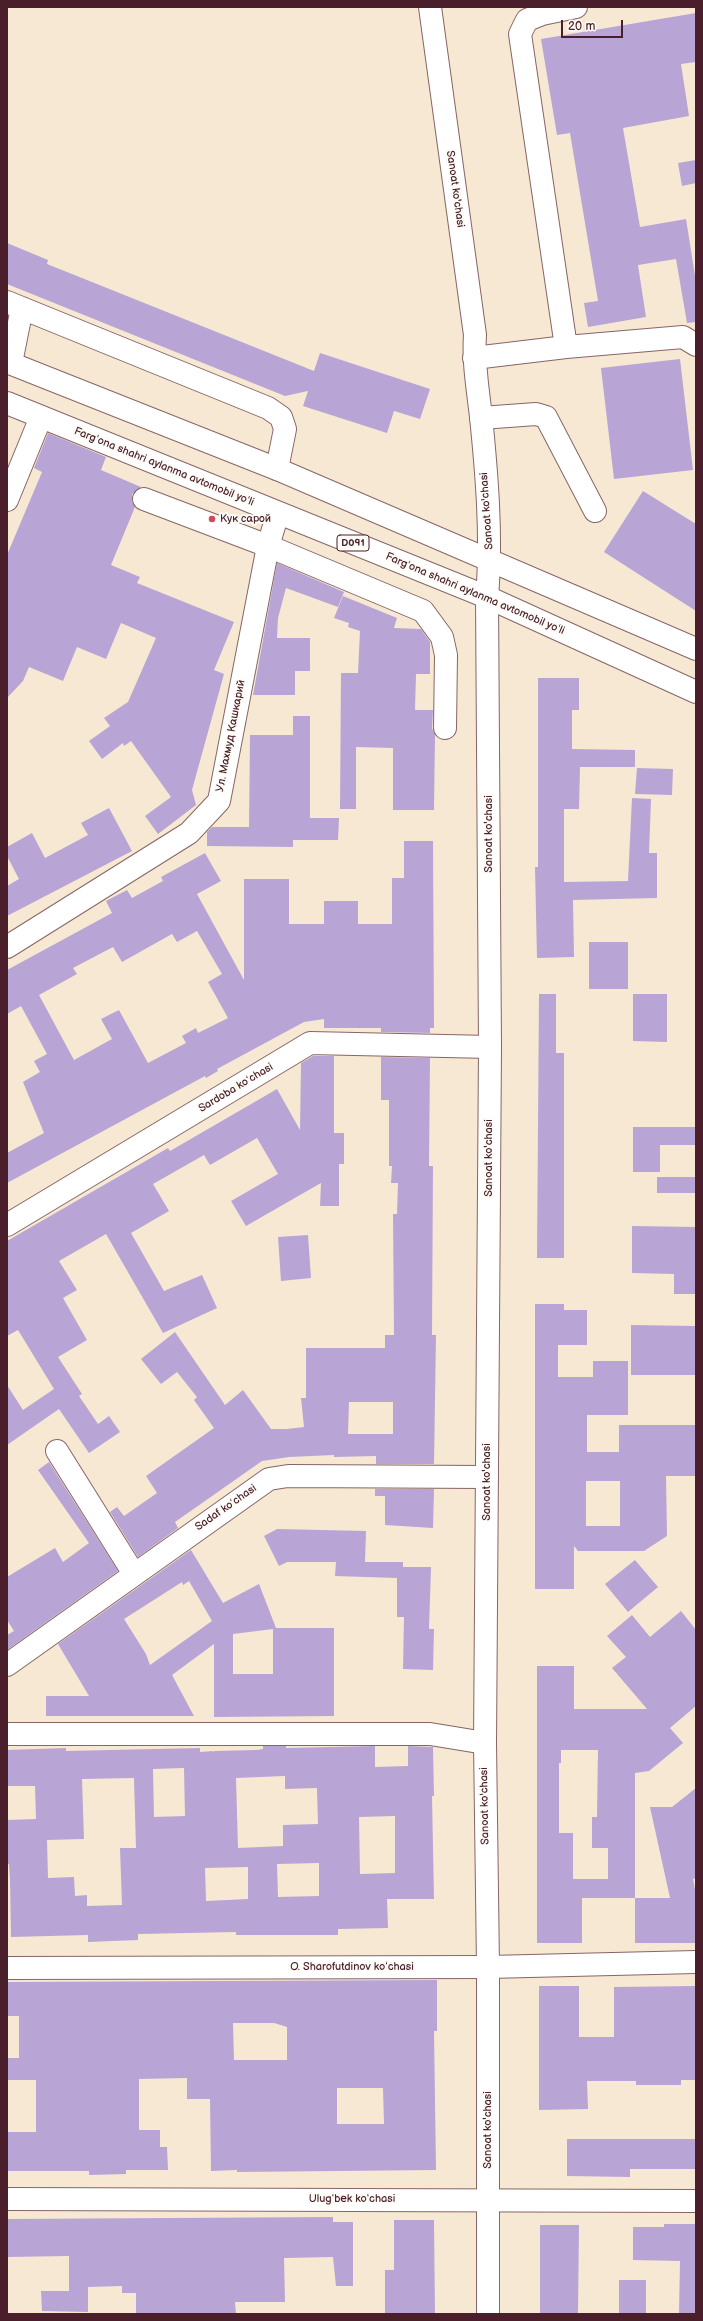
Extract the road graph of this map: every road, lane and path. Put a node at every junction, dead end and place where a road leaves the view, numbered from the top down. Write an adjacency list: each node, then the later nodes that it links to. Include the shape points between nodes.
1 (430, 7): 6 (main road, Sanoat ko'chasi, via 475,336)
2 (576, 7): 5 (main road, via 527,20 520,34)
3 (15, 305): 7 (main road); 11 (main road, via 268,408 281,417 285,429)
4 (696, 345): 5 (main road, via 683,337)
5 (566, 347): 6 (main road)
6 (474, 358): 10 (main road, Sanoat ko'chasi)
7 (9, 362): 11 (main road)
8 (7, 403): 9 (main road, Fargʻona shahri aylanma avtomobil yoʻli / D091)
9 (41, 417): 13 (main road); 15 (main road, Fargʻona shahri aylanma avtomobil yoʻli / D091)
10 (481, 418): 14 (main road, via 536,414 546,417); 17 (main road, Sanoat ko'chasi)
11 (277, 470): 17 (main road)
12 (144, 499): 16 (main road)
13 (7, 500)
14 (595, 511)
15 (278, 513): 16 (main road, Ул. Махмуд Кашкарий); 18 (main road, Fargʻona shahri aylanma avtomobil yoʻli / D091)
16 (268, 546): 21 (main road, via 423,611 442,637 446,655); 22 (main road, Ул. Махмуд Кашкарий, via 219,801 189,833)
17 (490, 561): 18 (main road, Sanoat ko'chasi); 19 (main road)
18 (487, 597): 20 (main road, Fargʻona shahri aylanma avtomobil yoʻli / D091); 23 (main road, Sanoat ko'chasi)
19 (696, 649)
20 (696, 692)
21 (445, 728)
22 (7, 947)
23 (490, 1047): 24 (main road, Sardoba koʻchasi, via 310,1043); 26 (main road, Sanoat ko'chasi)
24 (7, 1225)
25 (57, 1451): 27 (main road)
26 (487, 1477): 27 (main road, Sadaf koʻchasi, via 288,1476 269,1479); 30 (main road, Sanoat ko'chasi)
27 (134, 1574): 28 (main road, Sadaf koʻchasi)
28 (7, 1665)
29 (7, 1734): 30 (main road, via 430,1734)
30 (484, 1743): 32 (main road, Sanoat ko'chasi)
31 (696, 1962): 32 (main road, O. Sharofutdinov koʻchasi)
32 (488, 1966): 33 (main road, O. Sharofutdinov koʻchasi); 35 (main road, Sanoat ko'chasi)
33 (7, 1968)
34 (7, 2199): 35 (main road, Ulugʻbek koʻchasi)
35 (488, 2200): 36 (main road, Ulugʻbek koʻchasi); 37 (main road, Sanoat ko'chasi)
36 (696, 2201)
37 (488, 2314)

